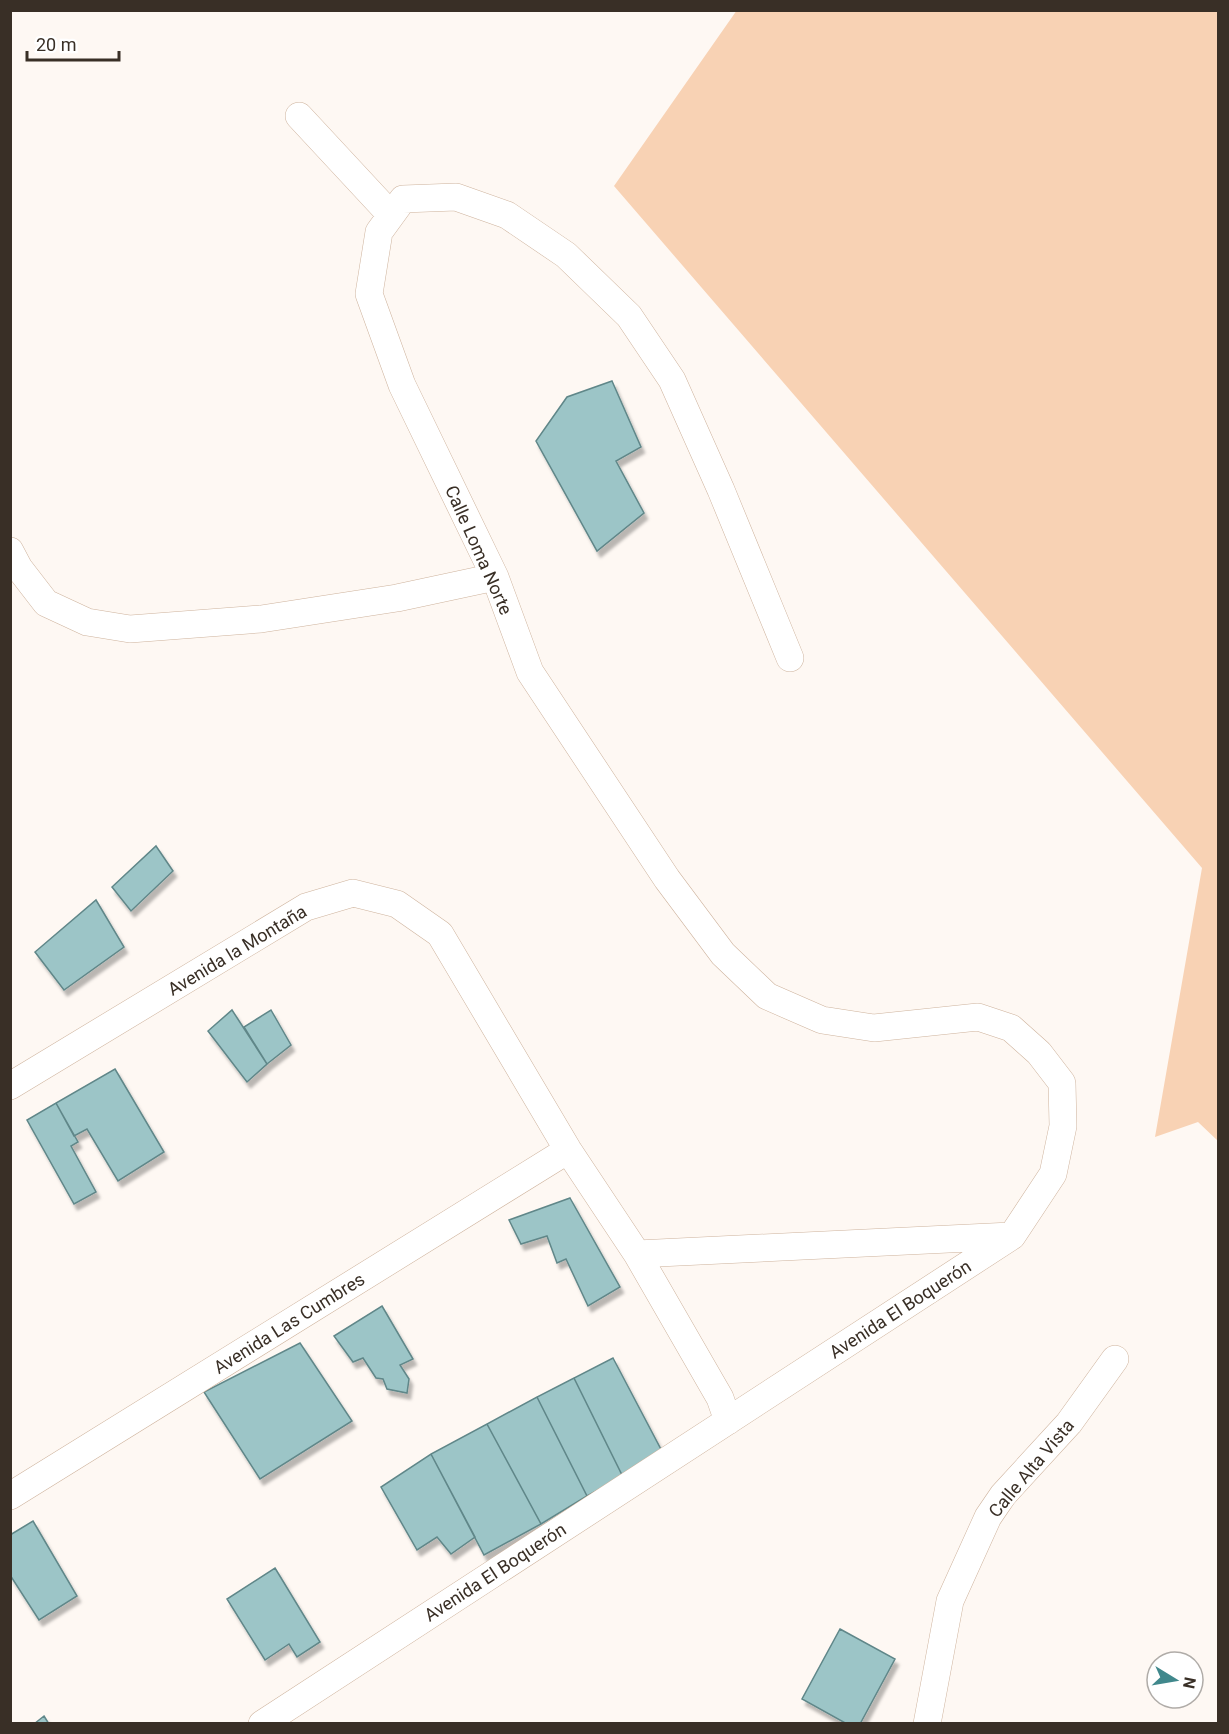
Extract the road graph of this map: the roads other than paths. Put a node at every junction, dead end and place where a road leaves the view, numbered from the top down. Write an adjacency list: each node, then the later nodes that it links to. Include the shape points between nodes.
1 (299, 116): 2 (street)
2 (391, 215): 4 (street, Calle Loma Norte, via 379,232 369,294 402,385); 5 (street, Calle Loma Norte, via 403,199 456,197 507,215 566,255 629,316 672,380)
3 (10, 551): 4 (street, via 46,603 87,622 130,629 261,619 397,598)
4 (495, 577): 8 (street, Calle Loma Norte, via 530,672 668,879 723,954 767,996 822,1020 874,1028 978,1017 1011,1028 1039,1053 1062,1083 1063,1126 1053,1174)
5 (790, 658)
6 (10, 1086): 7 (street, Avenida la Montaña, via 306,907 353,893 397,904 440,934)
7 (568, 1150): 9 (street); 12 (street, Avenida Las Cumbres)
8 (1012, 1236): 9 (street); 11 (street, Avenida El Boquerón)
9 (637, 1254): 11 (street, via 720,1398)
10 (1115, 1359): 14 (street, Calle Alta Vista, via 1069,1423 988,1516 950,1601)
11 (728, 1421): 13 (street, Avenida El Boquerón)
12 (10, 1496)
13 (262, 1724)
14 (927, 1724)

